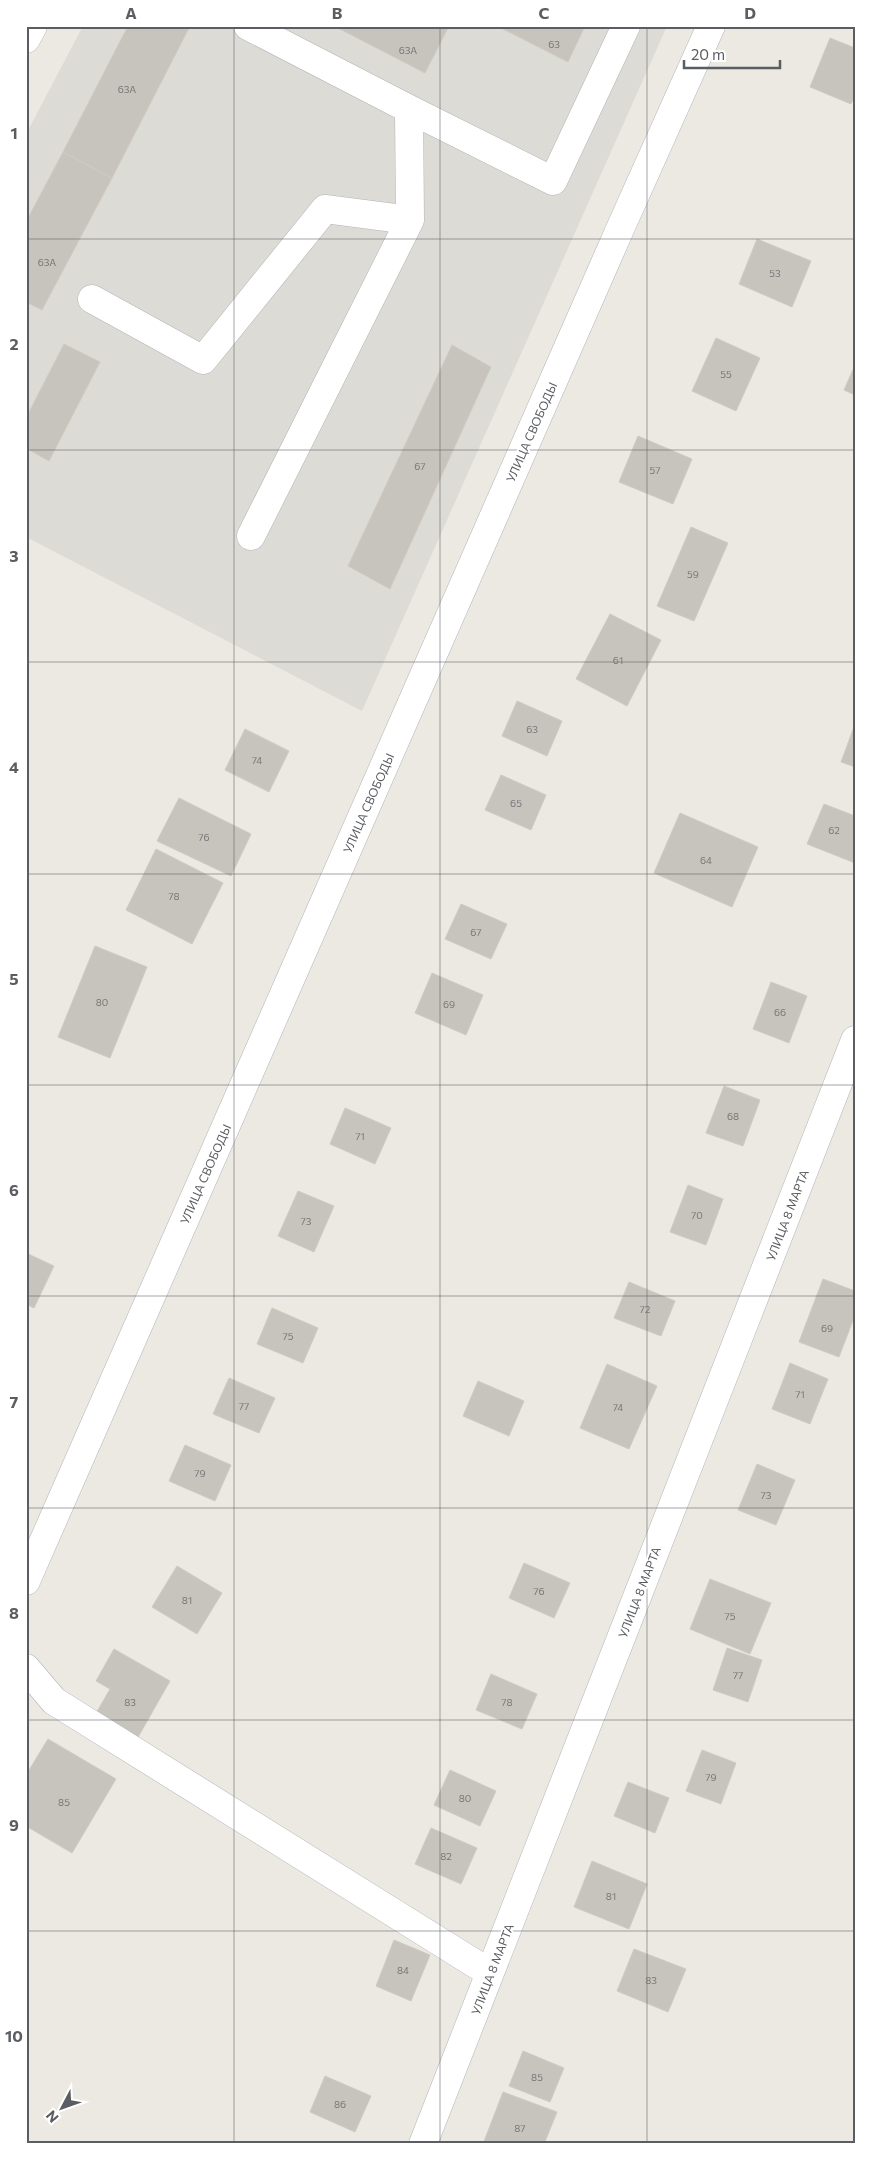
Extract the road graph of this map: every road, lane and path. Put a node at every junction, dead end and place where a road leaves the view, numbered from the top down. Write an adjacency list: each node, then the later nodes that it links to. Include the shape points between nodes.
1 (33, 26): 5 (street)
2 (248, 26): 6 (street)
3 (626, 26): 6 (street, via 553,181)
4 (711, 26): 11 (street, УЛИЦА СВОБОДЫ)
5 (26, 39)
6 (409, 109): 7 (street)
7 (410, 220): 8 (street, via 325,209 203,360); 9 (street)
8 (92, 299)
9 (251, 536)
10 (855, 1040): 13 (street, УЛИЦА 8 МАРТА)
11 (26, 1581)
12 (26, 1668): 13 (street, via 54,1701)
13 (490, 1973): 14 (street, УЛИЦА 8 МАРТА)
14 (423, 2144)

